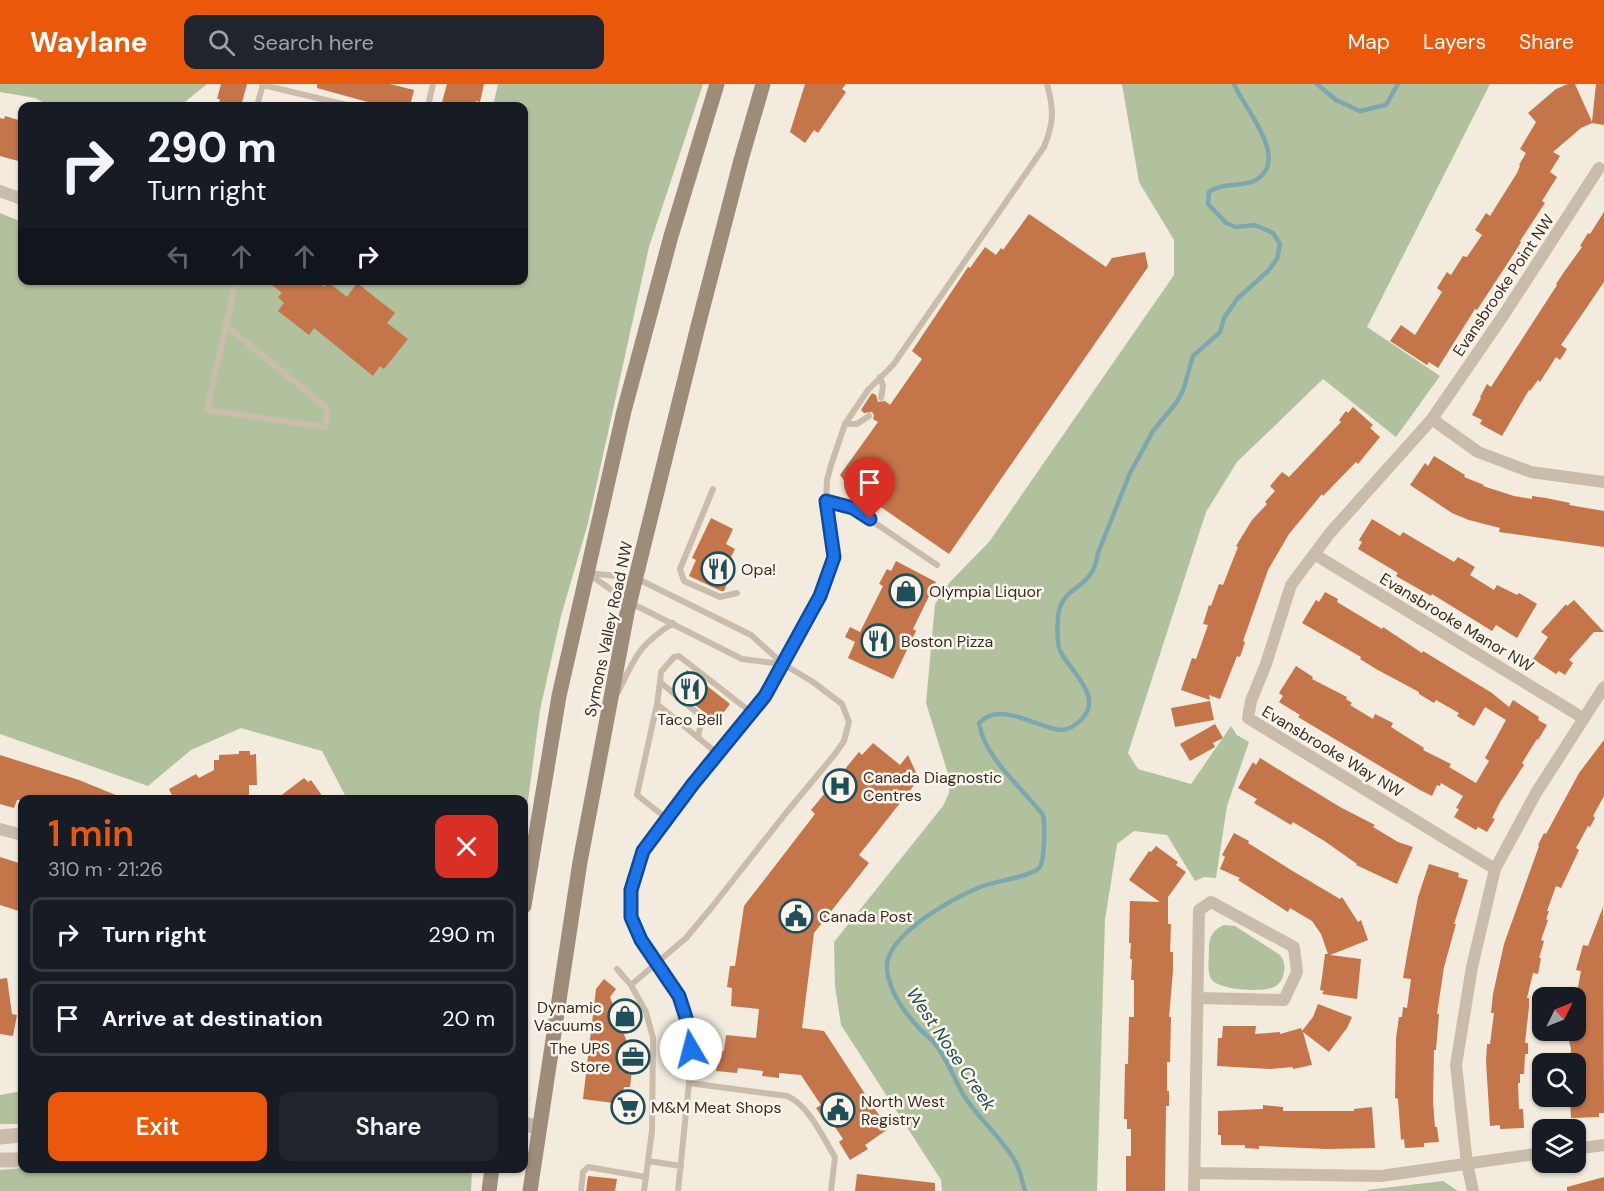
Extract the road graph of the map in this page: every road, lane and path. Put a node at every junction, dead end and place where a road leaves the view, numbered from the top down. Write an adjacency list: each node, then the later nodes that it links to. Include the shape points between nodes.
1 (263, 84): 6 (lane); 7 (lane)
2 (433, 84): 8 (lane)
3 (717, 84): 24 (main road, Symons Valley Road NW, via 644,333)
4 (764, 84): 25 (main road, Symons Valley Road NW, via 741,160)
5 (1047, 84): 14 (lane, via 1053,108 1044,147 893,364)
6 (258, 102)
7 (335, 102)
8 (429, 102)
9 (1599, 168): 17 (street, Evansbrooke Point NW)
10 (0, 191): 11 (street)
11 (18, 198)
12 (235, 285): 13 (lane)
13 (225, 325): 13 (lane, via 328,409 325,427 207,410)
14 (880, 377): 15 (lane); 18 (lane)
15 (881, 398)
16 (869, 416): 18 (lane, via 857,424)
17 (1432, 418): 19 (street, via 1478,452 1531,472); 22 (street, Evansbrooke Way NW)
18 (845, 424): 21 (lane, via 827,480)
19 (1604, 482)
20 (713, 489): 26 (lane, via 680,569 684,581 720,597)
21 (826, 501): 23 (lane, via 853,508); 29 (lane, via 834,557 820,596)
22 (1314, 554): 35 (street, Evansbrooke Manor NW); 41 (street, Evansbrooke Way NW, via 1291,585 1248,718)
23 (937, 565)
24 (588, 573): 25 (lane); 27 (lane); 42 (main road, Symons Valley Road NW, via 559,696)
25 (636, 578): 27 (main road, Symons Valley Road NW); 29 (lane, via 751,635)
26 (738, 593)
27 (629, 602): 28 (lane); 33 (main road, Symons Valley Road NW)
28 (673, 623): 29 (lane, via 742,659); 33 (lane, via 638,652)
29 (783, 664): 34 (lane); 43 (lane, via 842,704 849,722 844,741 686,938)
30 (660, 682): 32 (lane); 34 (lane, via 661,672 679,656); 36 (lane, via 702,717)
31 (1604, 687): 35 (street)
32 (657, 704): 36 (lane); 38 (lane, via 637,795)
33 (608, 711): 48 (main road, Symons Valley Road NW)
34 (752, 714): 37 (lane)
35 (1583, 718): 41 (street)
36 (698, 738): 37 (lane)
37 (718, 754): 38 (lane)
38 (666, 819): 43 (lane, via 643,851 631,890 631,917)
39 (0, 829): 40 (street)
40 (18, 834)
41 (1495, 869): 58 (street, via 1472,967 1456,1065)
42 (528, 882)
43 (657, 962): 45 (lane); 47 (lane, via 679,996 688,1024)
44 (617, 969): 45 (lane)
45 (631, 985): 57 (lane, via 646,1012 653,1038)
46 (1198, 998): 46 (street, via 1284,1000 1297,972 1294,947 1211,902 1199,910); 61 (street)
47 (689, 1083): 59 (lane); 68 (lane, via 795,1099 836,1157)
48 (531, 1125): 53 (main road, Symons Valley Road NW)
49 (18, 1135): 50 (street)
50 (0, 1137)
51 (1604, 1145): 52 (street)
52 (1586, 1147)
53 (529, 1150): 64 (main road, Symons Valley Road NW)
54 (1532, 1154): 58 (street)
55 (0, 1160): 56 (street)
56 (18, 1160)
57 (648, 1161): 59 (lane); 62 (lane)
58 (1467, 1164): 61 (street, via 1372,1176); 70 (street)
59 (681, 1166): 67 (lane)
60 (491, 1173): 63 (main road)
61 (1195, 1173): 69 (street)
62 (646, 1177): 65 (lane, via 588,1167 583,1172); 66 (lane)
63 (489, 1191)
64 (530, 1191)
65 (581, 1191)
66 (644, 1191)
67 (678, 1191)
68 (831, 1191)
69 (1194, 1191)
70 (1473, 1191)

